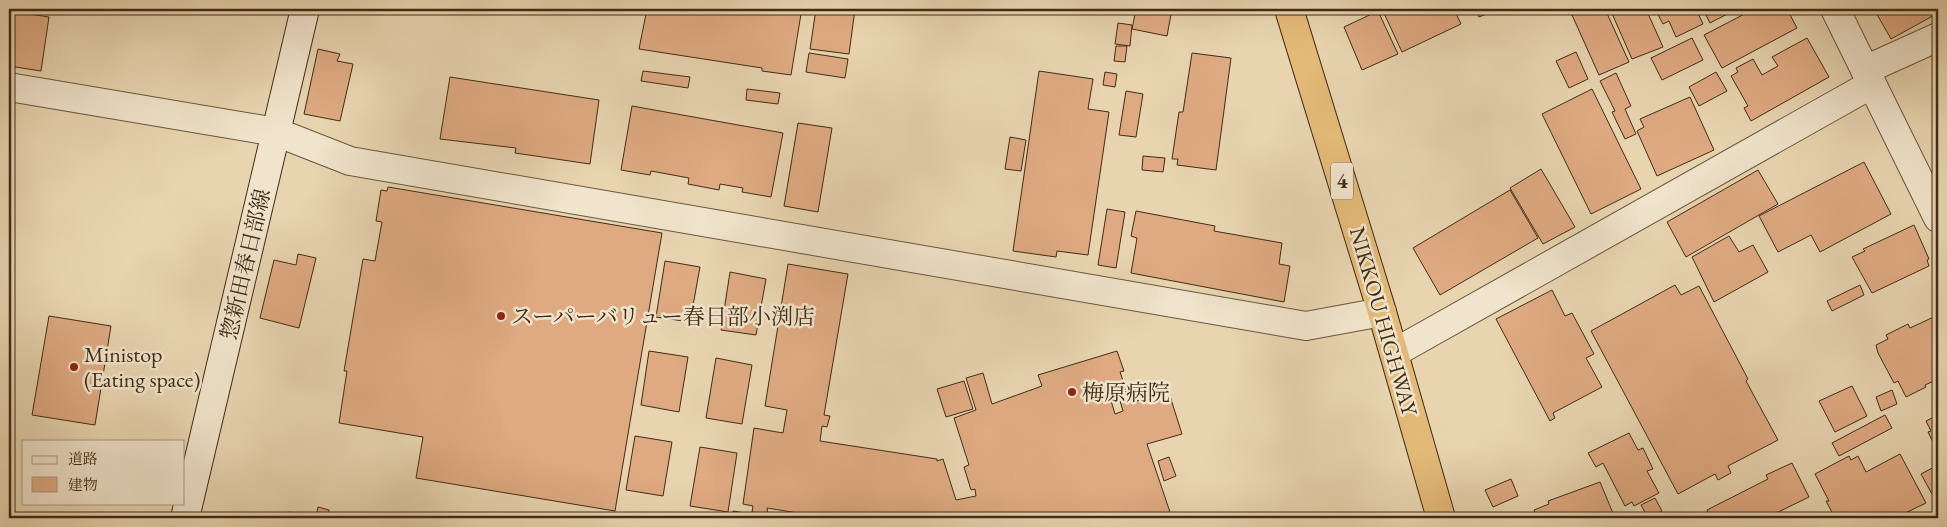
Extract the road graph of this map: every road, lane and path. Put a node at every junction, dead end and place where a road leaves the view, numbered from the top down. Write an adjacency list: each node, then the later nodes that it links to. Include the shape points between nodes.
1 (304, 9): 7 (street, 惣新田春日部線)
2 (1289, 9): 9 (highway, NIKKOU HIGHWAY / 4)
3 (1835, 9): 5 (street)
4 (1938, 36): 5 (street)
5 (1868, 77): 8 (street); 10 (street)
6 (9, 87): 7 (street)
7 (276, 132): 9 (street, via 350,161 1306,326); 11 (street, 惣新田春日部線)
8 (1938, 218)
9 (1382, 312): 10 (highway, NIKKOU HIGHWAY / 4)
10 (1394, 353): 12 (highway, NIKKOU HIGHWAY / 4)
11 (185, 518)
12 (1441, 518)

